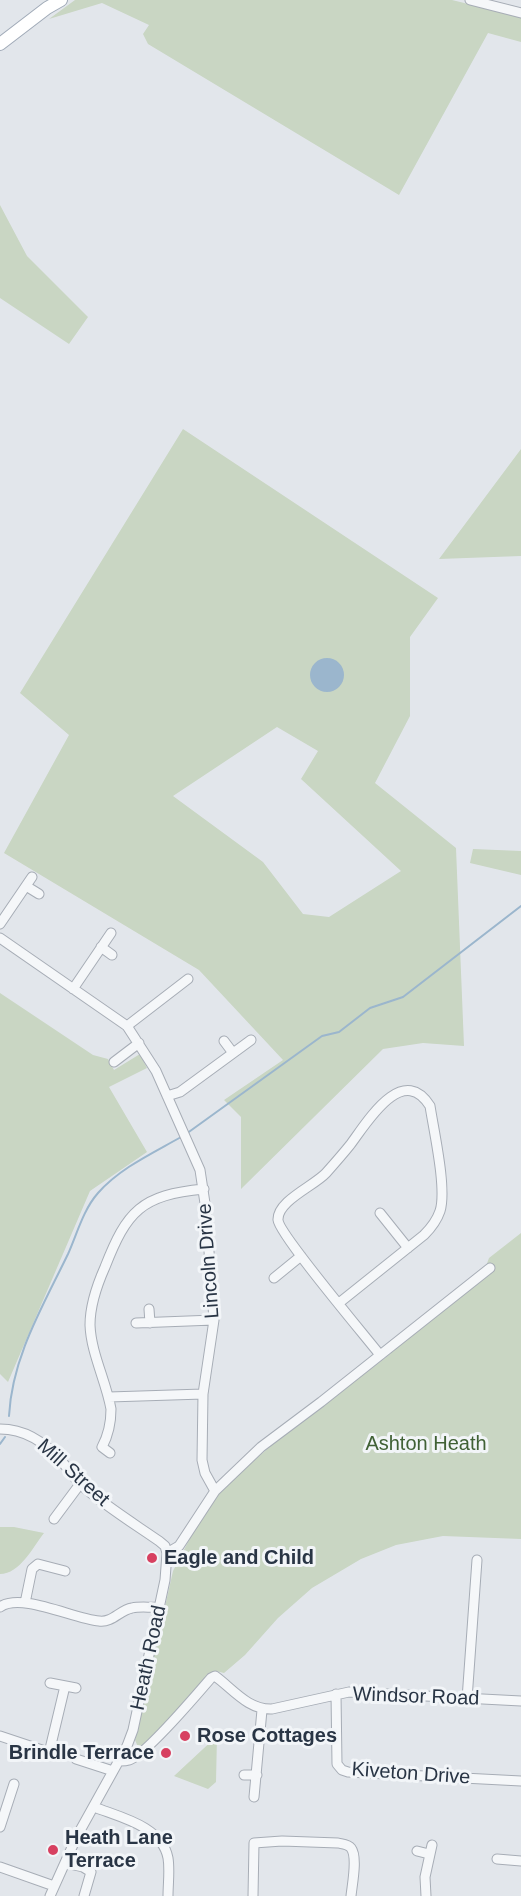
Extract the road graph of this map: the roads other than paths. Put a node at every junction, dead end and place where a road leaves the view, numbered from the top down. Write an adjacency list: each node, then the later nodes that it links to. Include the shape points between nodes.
1 (62, 0): 3 (main road)
2 (470, 0): 4 (street)
3 (44, 4): 5 (main road)
4 (521, 12)
5 (0, 44)
6 (39, 894): 7 (street, via 29,882)
7 (0, 924)
8 (111, 933): 10 (street)
9 (0, 938): 13 (street, Lincoln Drive)
10 (101, 947): 11 (street); 13 (street)
11 (112, 955)
12 (188, 979): 14 (street)
13 (73, 988): 16 (street, Lincoln Drive)
14 (160, 1001): 15 (street); 16 (street)
15 (167, 1009)
16 (127, 1026): 19 (street, Lincoln Drive)
17 (224, 1041): 20 (street)
18 (251, 1041): 20 (street)
19 (139, 1043): 21 (street); 22 (street, Lincoln Drive)
20 (233, 1053): 22 (street, via 180,1092)
21 (114, 1062)
22 (167, 1096): 23 (street, Lincoln Drive, via 200,1170)
23 (204, 1189): 31 (street, Lincoln Drive); 36 (street, via 181,1191 149,1202 136,1211 116,1239 93,1302 90,1326)
24 (380, 1213): 25 (street)
25 (408, 1248): 26 (street, via 434,1225 443,1195 430,1106 425,1098 405,1091 384,1102 324,1175 279,1212 281,1229); 29 (street)
26 (301, 1256): 28 (street); 29 (street)
27 (490, 1268): 34 (street)
28 (274, 1278)
29 (339, 1303): 34 (street)
30 (149, 1309): 33 (street)
31 (213, 1320): 33 (street); 35 (street, Lincoln Drive)
32 (135, 1323): 33 (street)
33 (150, 1323)
34 (380, 1355): 40 (street, via 261,1447)
35 (203, 1394): 36 (street); 40 (street, Lincoln Drive, via 202,1460)
36 (109, 1397): 38 (street, via 111,1422 106,1450)
37 (0, 1429): 39 (street, Mill Street, via 21,1432 45,1445)
38 (93, 1441)
39 (80, 1484): 41 (street); 42 (street, Mill Street, via 159,1541)
40 (215, 1491): 42 (street, via 179,1546)
41 (54, 1519)
42 (167, 1553): 47 (street, Heath Road)
43 (477, 1560): 52 (street)
44 (65, 1571): 45 (street, via 38,1564 32,1569)
45 (26, 1603): 46 (street); 47 (street, via 100,1622 131,1608)
46 (0, 1606)
47 (160, 1607): 59 (street, Heath Road, via 133,1730)
48 (50, 1683): 49 (street)
49 (65, 1686): 50 (street); 56 (street)
50 (76, 1688)
51 (336, 1695): 52 (street, Windsor Road, via 349,1692); 54 (street, Windsor Road); 63 (street, Kiveton Drive, via 337,1764 342,1770)
52 (468, 1699): 53 (street, Windsor Road)
53 (521, 1701)
54 (262, 1710): 59 (street, Heath Road, via 215,1676 146,1748 130,1760); 62 (street)
55 (0, 1736): 56 (street)
56 (49, 1753): 57 (street)
57 (60, 1756)
58 (76, 1759): 60 (street)
59 (120, 1761): 60 (street, Heath Road)
60 (113, 1771): 66 (street, Heath Road)
61 (244, 1775): 62 (street)
62 (256, 1775): 65 (street)
63 (521, 1781)
64 (14, 1784): 67 (street)
65 (254, 1797)
66 (94, 1807): 76 (street, Heath Road); 82 (street, via 146,1828 156,1837 168,1858)
67 (0, 1827)
68 (253, 1832): 70 (street)
69 (360, 1841): 71 (street)
70 (254, 1843): 71 (street, via 338,1843); 83 (street)
71 (352, 1849): 84 (street)
72 (417, 1851): 85 (street, via 431,1850 425,1877)
73 (497, 1859): 74 (street)
74 (509, 1860): 75 (street); 78 (street)
75 (521, 1861)
76 (64, 1863): 79 (street, Heath Road); 81 (street, via 91,1872)
77 (0, 1867): 79 (street)
78 (509, 1871)
79 (54, 1886): 80 (street, Heath Road)
80 (50, 1896)
81 (84, 1896)
82 (168, 1896)
83 (253, 1896)
84 (351, 1896)
85 (426, 1896)

